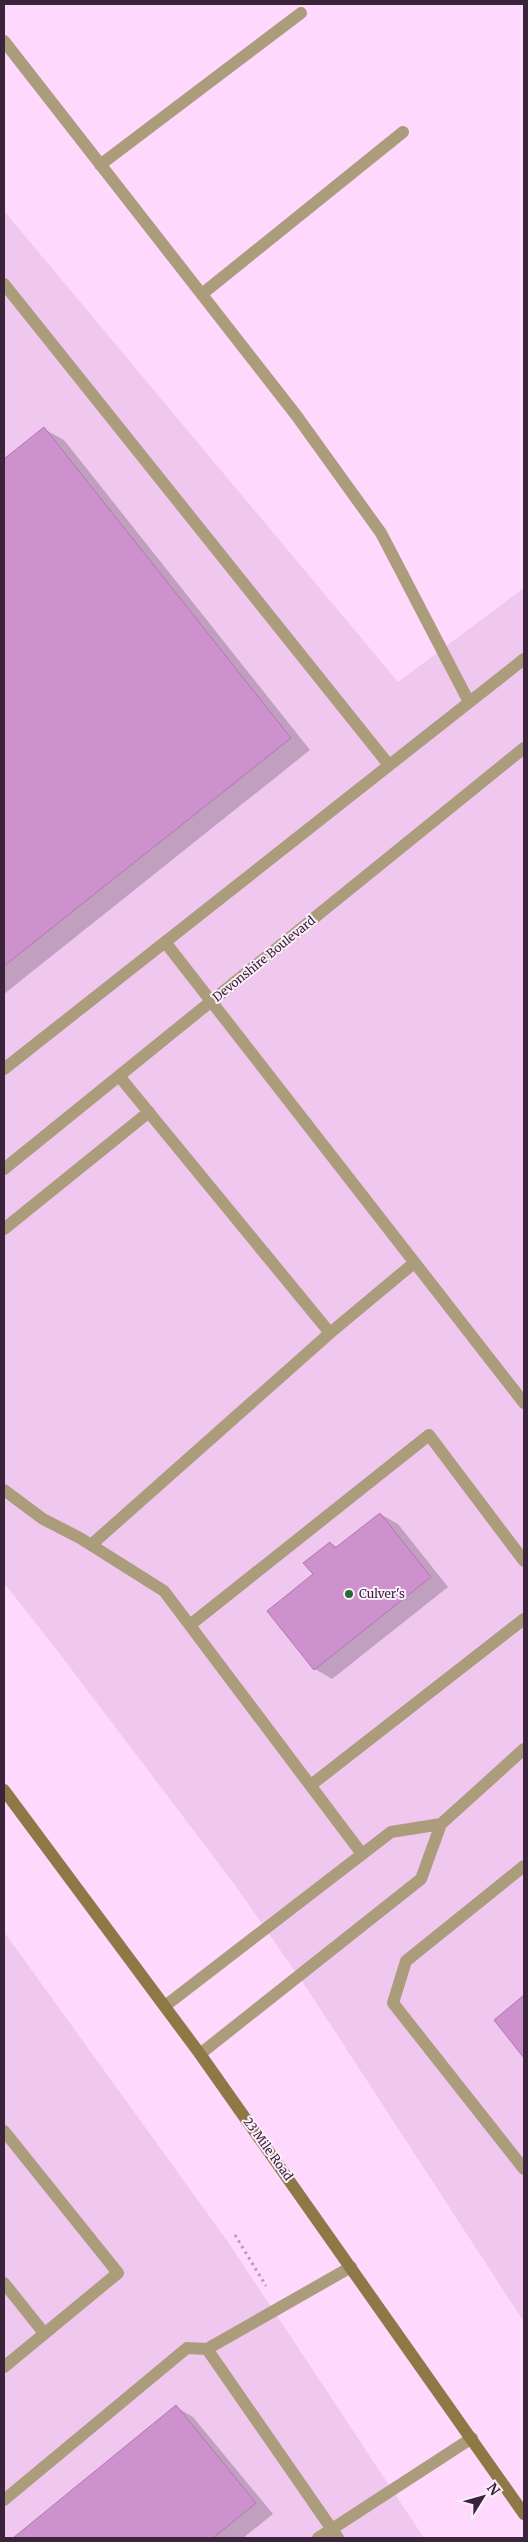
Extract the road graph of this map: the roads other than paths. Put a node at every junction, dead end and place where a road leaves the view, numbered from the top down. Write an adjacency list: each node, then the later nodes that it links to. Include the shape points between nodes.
1 (301, 13): 4 (lane)
2 (4, 40): 4 (lane)
3 (402, 132): 6 (lane)
4 (100, 165): 6 (lane)
5 (4, 284): 10 (lane)
6 (202, 294): 8 (lane, via 296,415 381,533)
7 (524, 659): 8 (lane)
8 (469, 702): 10 (lane)
9 (524, 748): 12 (lane, Devonshire Boulevard)
10 (390, 765): 11 (lane)
11 (165, 942): 12 (lane); 13 (lane)
12 (210, 1002): 14 (lane, Devonshire Boulevard); 18 (lane)
13 (4, 1069)
14 (119, 1076): 15 (lane); 16 (lane, Devonshire Boulevard)
15 (149, 1112): 17 (lane); 19 (lane)
16 (4, 1169)
17 (4, 1229)
18 (414, 1263): 19 (lane); 20 (lane)
19 (330, 1333): 22 (lane)
20 (524, 1403)
21 (4, 1490): 22 (lane, via 43,1519)
22 (91, 1545): 25 (lane, via 164,1591)
23 (524, 1561): 25 (lane, via 429,1436)
24 (524, 1619): 27 (lane)
25 (190, 1625): 27 (lane)
26 (524, 1748): 29 (lane)
27 (311, 1785): 30 (lane)
28 (4, 1790): 32 (main road, 23 Mile Road)
29 (441, 1824): 30 (lane, via 391,1832); 33 (lane, via 421,1879)
30 (362, 1854): 32 (lane)
31 (524, 1866): 35 (lane, via 406,1962 393,2004)
32 (165, 2006): 33 (main road, 23 Mile Road)
33 (200, 2054): 36 (main road, 23 Mile Road)
34 (4, 2131): 38 (lane, via 118,2273)
35 (524, 2169)
36 (351, 2267): 39 (lane); 41 (main road, 23 Mile Road)
37 (4, 2283): 38 (lane)
38 (44, 2333): 40 (lane)
39 (207, 2349): 42 (lane, via 187,2348); 44 (lane)
40 (4, 2366)
41 (472, 2438): 43 (main road, 23 Mile Road); 44 (lane)
42 (4, 2500)
43 (524, 2514)
44 (335, 2533): 45 (lane)
45 (318, 2538)

